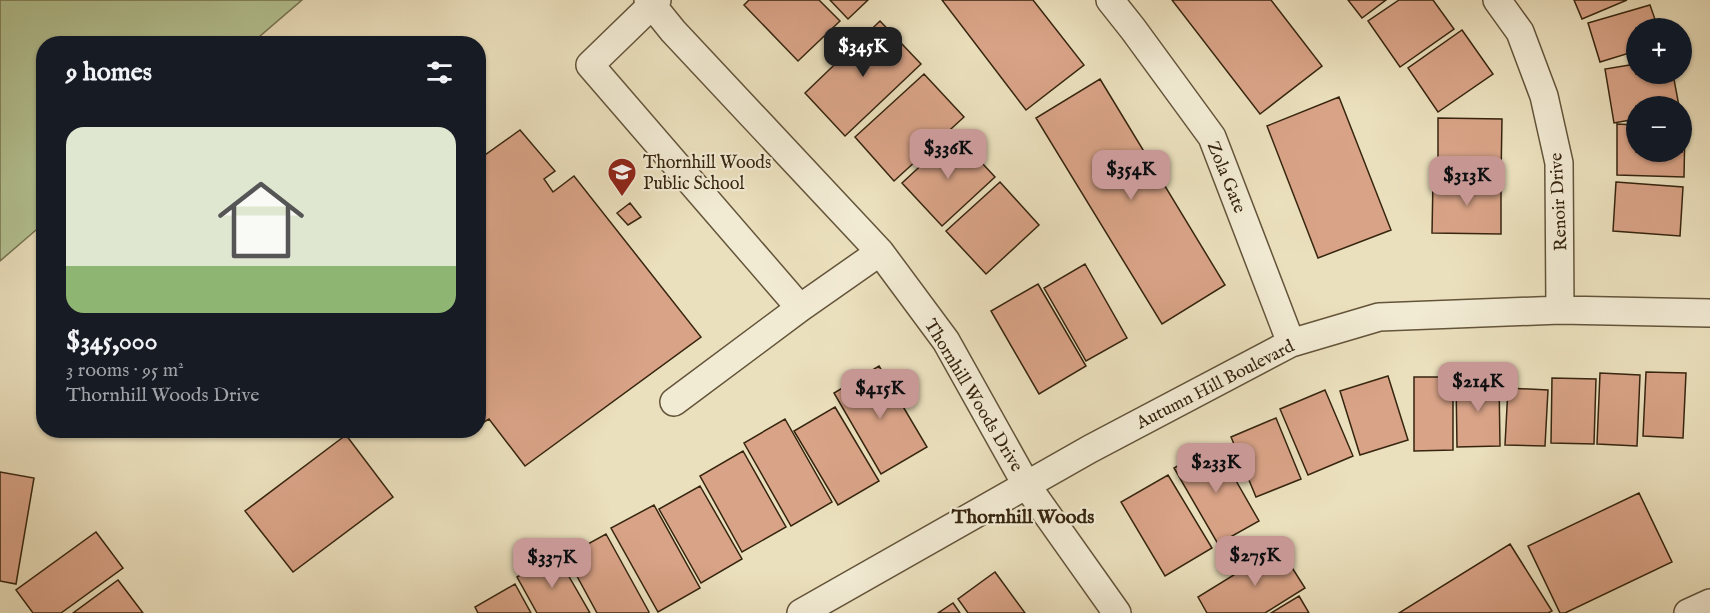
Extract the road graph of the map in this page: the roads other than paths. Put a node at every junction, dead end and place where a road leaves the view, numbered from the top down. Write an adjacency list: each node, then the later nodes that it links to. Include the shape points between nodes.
1 (1110, 0): 8 (street, Zola Gate, via 1212,137)
2 (1497, 0): 6 (street, Renoir Drive, via 1520,32 1544,96 1559,163)
3 (652, 1): 4 (street, Thornhill Woods Drive, via 673,32); 5 (street, via 590,65)
4 (880, 252): 5 (street); 10 (street, Thornhill Woods Drive, via 946,341)
5 (801, 308): 9 (street)
6 (1560, 310): 7 (street, Autumn Hill Boulevard); 8 (street, Autumn Hill Boulevard, via 1379,318)
7 (1710, 312)
8 (1291, 343): 10 (street, Autumn Hill Boulevard)
9 (674, 402)
10 (1028, 486): 12 (street, Autumn Hill Boulevard); 13 (street, Thornhill Woods Drive)
11 (1710, 603): 14 (street)
12 (801, 613)
13 (1117, 613)
14 (1688, 613)

